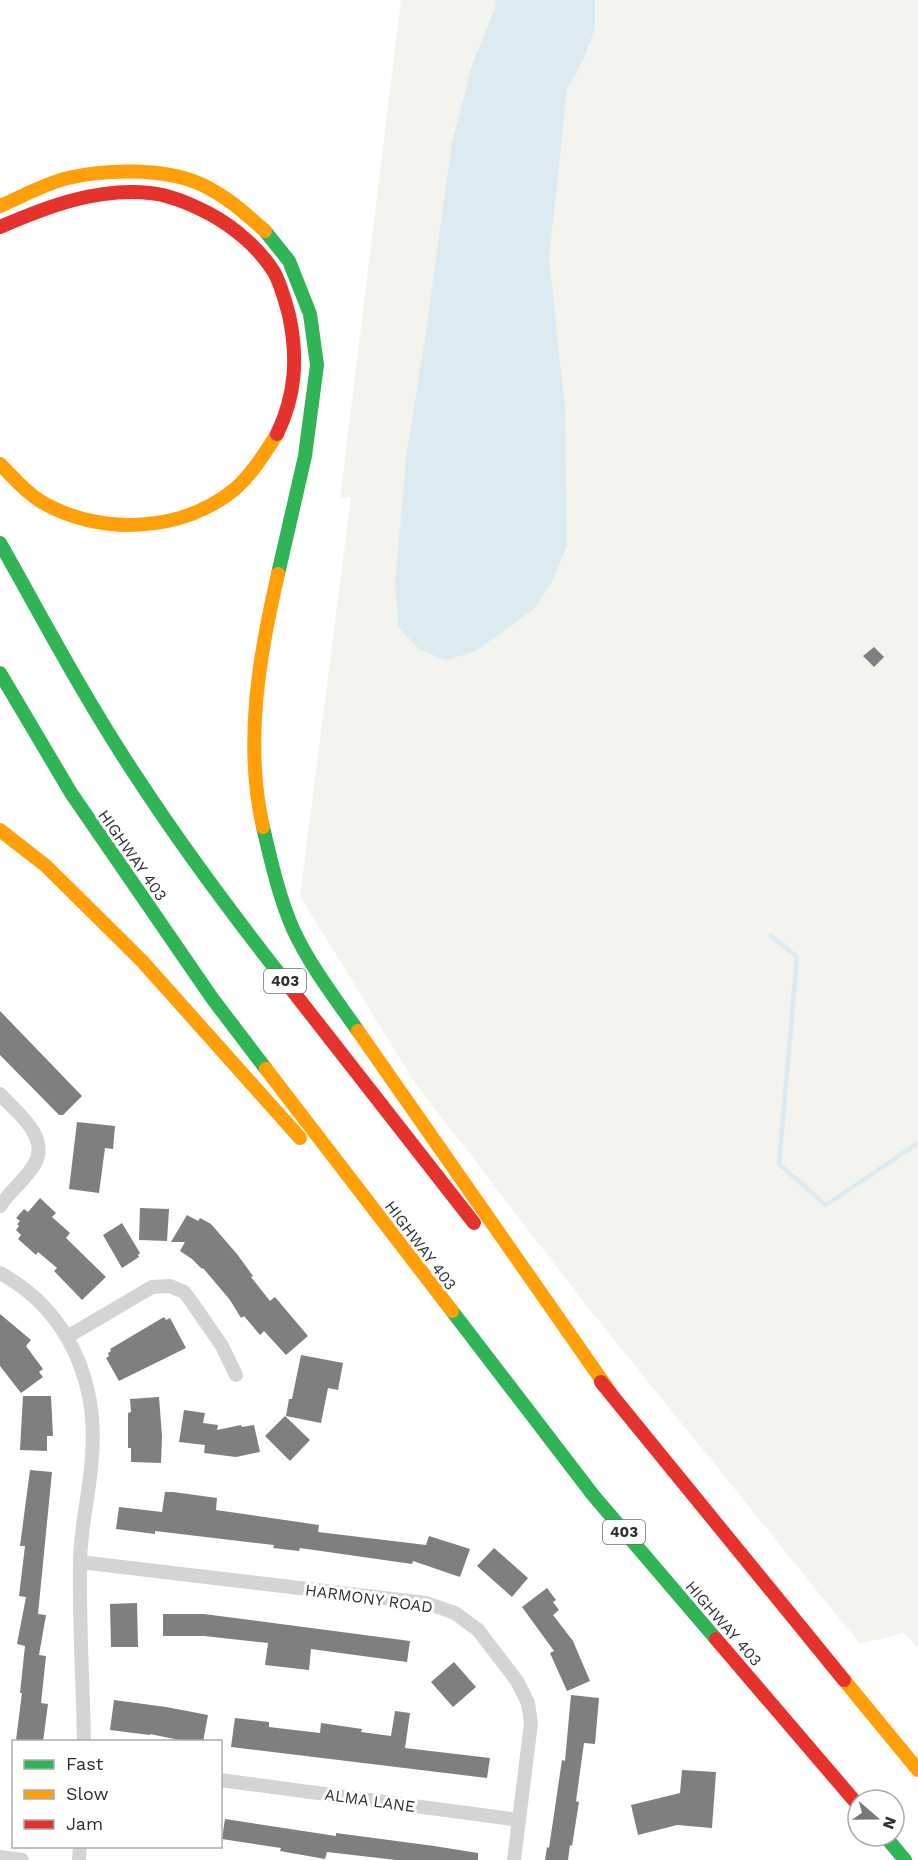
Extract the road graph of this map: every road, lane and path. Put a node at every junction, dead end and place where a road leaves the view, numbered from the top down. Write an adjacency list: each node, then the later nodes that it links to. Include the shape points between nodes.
1 (0, 206): 13 (highway, via 66,178 108,172 151,172 198,183 235,204 266,232 289,261 310,314 317,365 306,456 270,609 257,688 254,749 260,813 274,873 294,929 315,969)
2 (0, 227): 3 (highway, via 36,211 97,195 150,193 192,205 247,240 271,266 294,333 295,376 286,418 263,457 234,490 173,519 138,526 96,522 59,511 25,490)
3 (0, 464)
4 (0, 543): 13 (highway, 403, via 135,775 224,904)
5 (0, 673): 9 (highway, HIGHWAY 403 / 403, via 71,793 212,998)
6 (0, 830): 9 (highway, via 46,866 141,961)
7 (0, 1094): 8 (street, via 29,1125 39,1144 34,1166)
8 (0, 1206)
9 (402, 1248): 18 (highway, HIGHWAY 403 / 403, via 593,1495)
10 (0, 1273): 11 (street, via 31,1293)
11 (67, 1337): 12 (street, via 152,1287 170,1286 191,1300); 14 (street, via 84,1375 93,1423)
12 (236, 1375)
13 (610, 1392): 16 (highway, 403)
14 (80, 1562): 15 (street); 19 (street, HARMONY ROAD, via 426,1603 455,1613 478,1630 517,1681 528,1703 531,1723)
15 (84, 1740)
16 (918, 1770)
17 (222, 1780): 19 (street, ALMA LANE)
18 (846, 1791)
19 (519, 1820): 23 (street, HARMONY ROAD)
20 (895, 1848): 24 (highway)
21 (0, 1857): 22 (street)
22 (22, 1860)
23 (514, 1860)
24 (905, 1860)

